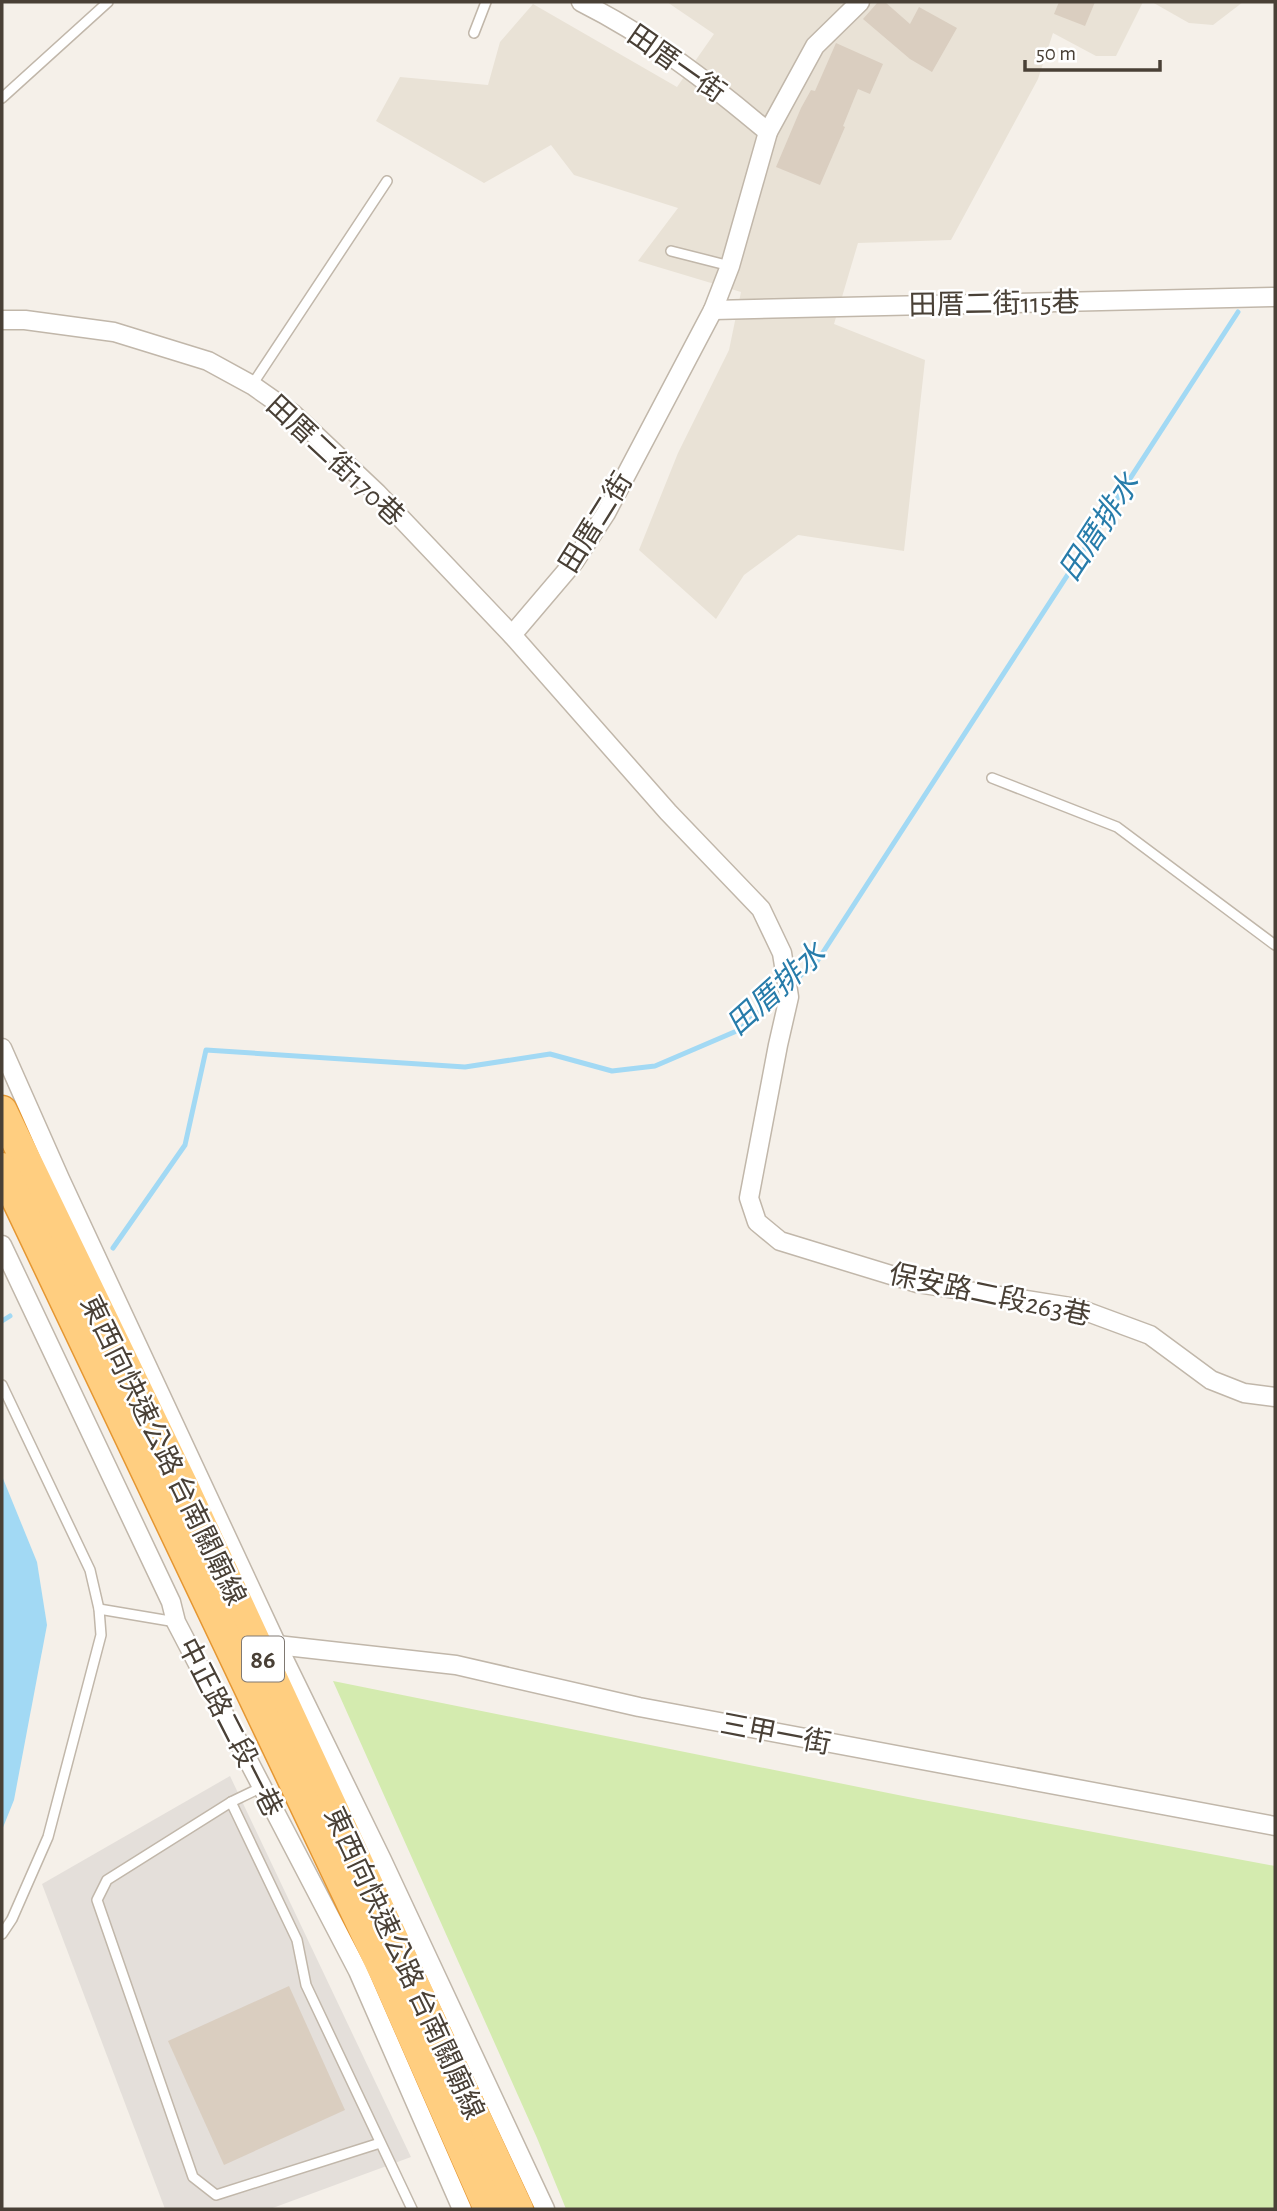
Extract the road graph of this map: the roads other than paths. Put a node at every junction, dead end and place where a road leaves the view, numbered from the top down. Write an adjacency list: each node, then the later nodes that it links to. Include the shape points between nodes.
1 (108, 2): 6 (lane)
2 (485, 2): 5 (lane)
3 (581, 2): 7 (street, 田厝一街, via 614,18 710,83)
4 (860, 2): 7 (street, 田厝二街, via 815,46)
5 (474, 33)
6 (2, 98)
7 (768, 132): 10 (street, 田厝二街)
8 (387, 181): 14 (lane)
9 (671, 251): 10 (lane)
10 (730, 266): 12 (street, 田厝二街)
11 (1275, 297): 12 (street, 田厝二街115巷)
12 (713, 310): 15 (street, 田厝二街, via 606,513 574,562)
13 (2, 320): 14 (street, 田厝二街170巷, via 114,332 208,360)
14 (253, 385): 15 (street, 田厝二街170巷, via 292,413 377,494)
15 (512, 635): 23 (street, 保安路二段263巷, via 668,812 761,909 782,953 788,990 749,1198 757,1222 780,1241 917,1283 1077,1308 1150,1335 1211,1380 1244,1393)
16 (992, 778): 17 (lane, via 1117,827)
17 (1275, 945)
18 (2, 1048): 26 (street)
19 (2, 1111): 35 (highway, 東西向快速公路 台南關廟線 / 86, via 184,1488)
20 (2, 1168): 34 (highway, 東西向快速公路 台南關廟線 / 86, via 386,1975)
21 (2, 1245): 25 (street, 中正路二段一巷, via 171,1602)
22 (2, 1385): 24 (lane, via 90,1570)
23 (1275, 1396)
24 (99, 1609): 25 (lane); 30 (lane, via 101,1634 48,1837)
25 (176, 1622): 27 (street, 中正路二段一巷)
26 (277, 1645): 29 (street, 三甲一街, via 456,1665 639,1707); 36 (street)
27 (262, 1787): 28 (lane); 33 (street, 中正路二段一巷, via 358,1971)
28 (231, 1802): 31 (lane, via 297,1940 306,1985); 31 (lane, via 107,1880 97,1900 193,2177 216,2195)
29 (1275, 1826)
30 (2, 1934)
31 (380, 2143): 32 (lane)
32 (412, 2209)
33 (462, 2209)
34 (489, 2209)
35 (518, 2209)
36 (545, 2209)

